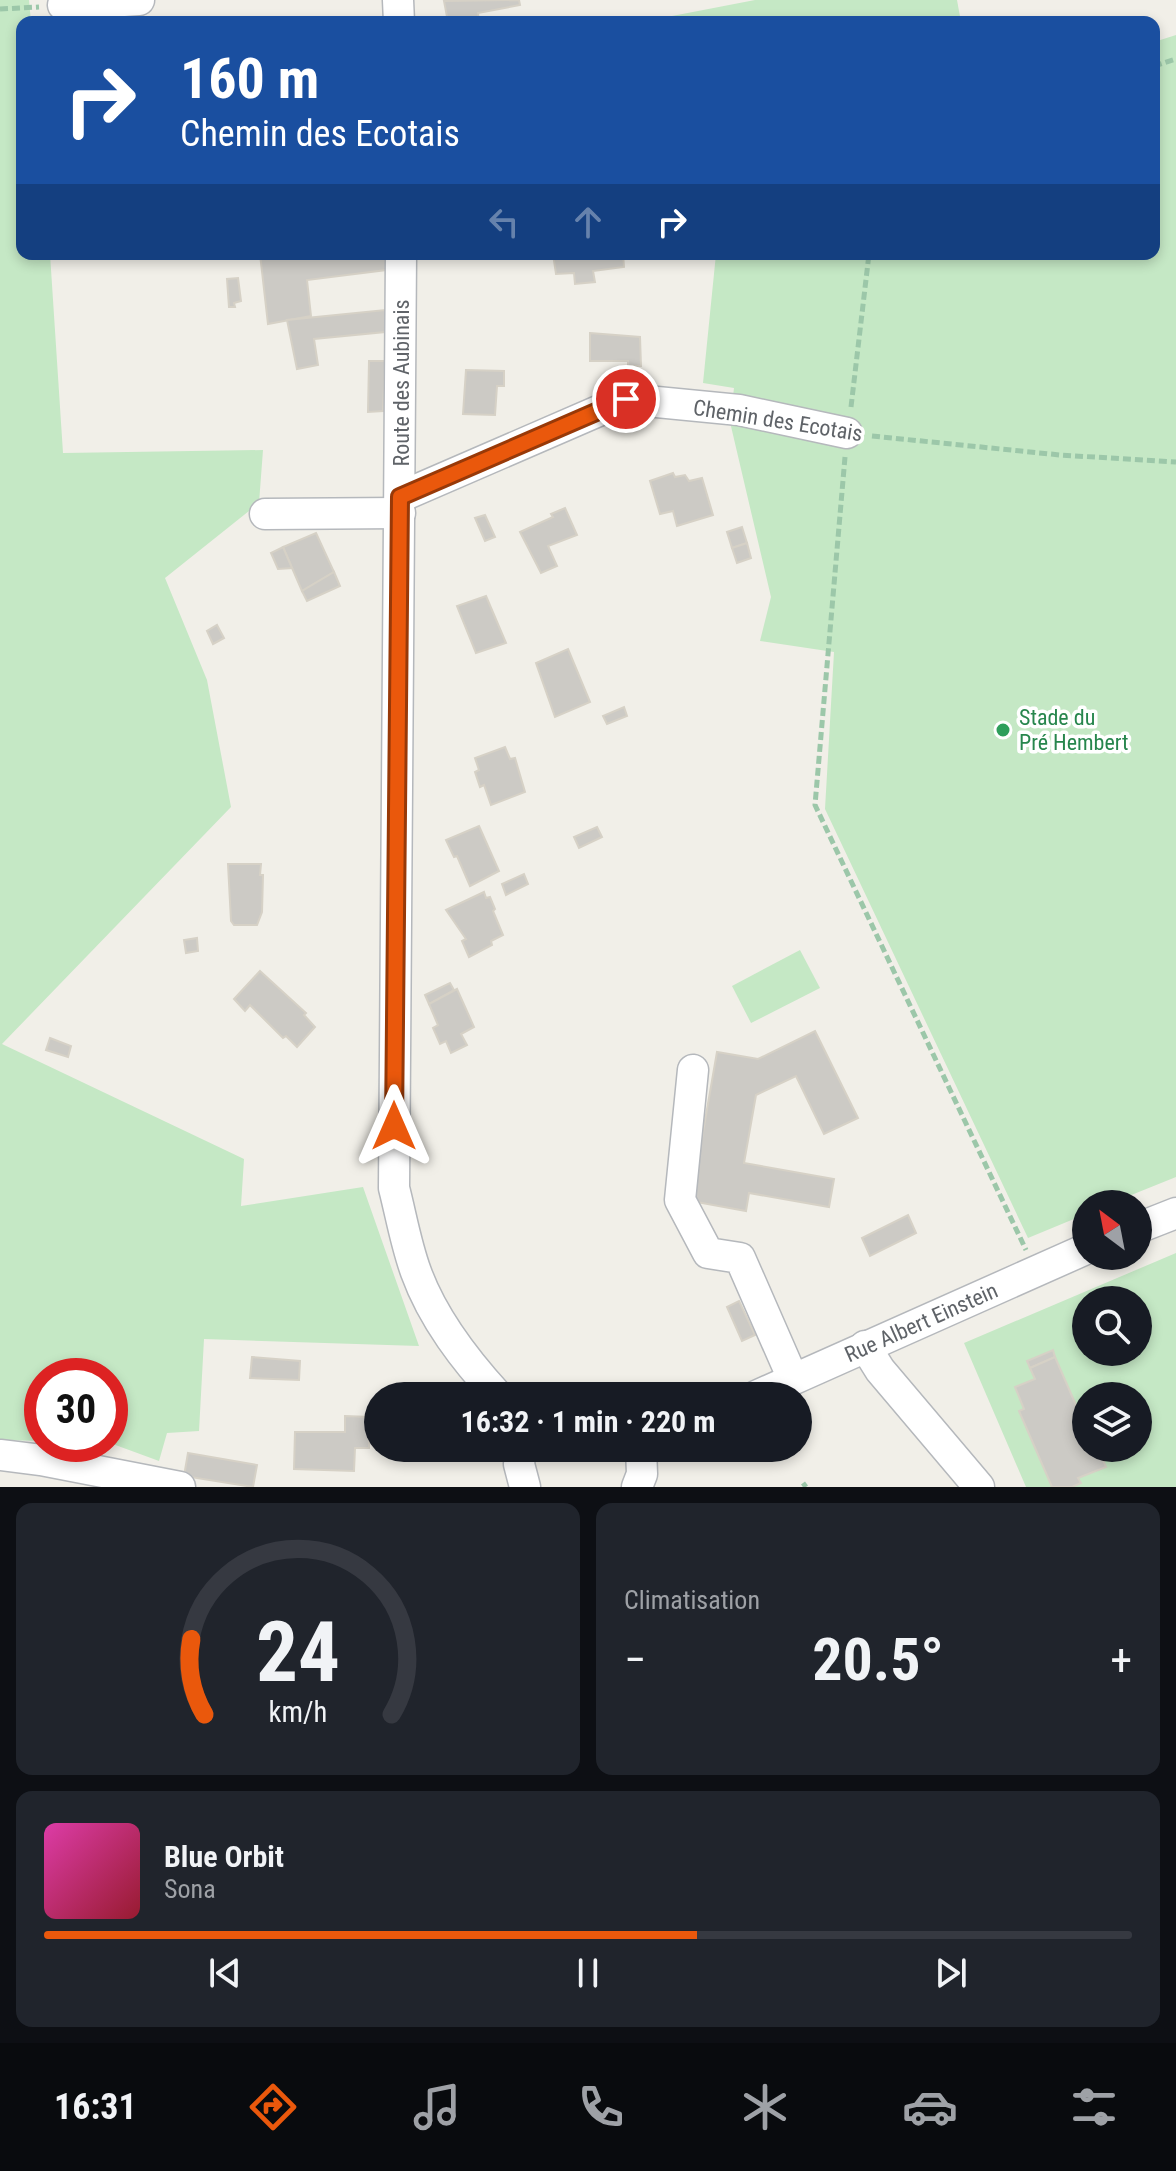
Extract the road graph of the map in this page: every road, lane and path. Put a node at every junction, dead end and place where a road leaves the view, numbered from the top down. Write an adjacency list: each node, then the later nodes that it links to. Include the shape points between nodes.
1 (139, 0): 2 (street)
2 (63, 5): 3 (path)
3 (0, 9)
4 (401, 260): 8 (street, Route des Aubinais)
5 (868, 260): 6 (path)
6 (847, 433): 7 (path, Chemin des Ecotais); 8 (street, Chemin des Ecotais, via 739,410 626,399); 13 (path, via 815,805)
7 (1176, 462)
8 (400, 505): 9 (street); 17 (street, Route des Aubinais, via 394,1188 416,1273 441,1322)
9 (265, 514)
10 (693, 1070): 16 (street, via 680,1200 708,1253 740,1258)
11 (1176, 1213): 12 (street)
12 (1152, 1222)
13 (1028, 1255)
14 (1072, 1255): 15 (street, Rue Albert Einstein)
15 (865, 1346): 16 (street, Rue Albert Einstein); 25 (street)
16 (793, 1379): 18 (street, Rue Albert Einstein)
17 (485, 1382)
18 (786, 1382)
19 (0, 1455): 23 (street)
20 (519, 1462): 22 (street)
21 (642, 1462): 24 (street)
22 (520, 1486)
23 (180, 1487)
24 (637, 1487)
25 (979, 1487)

